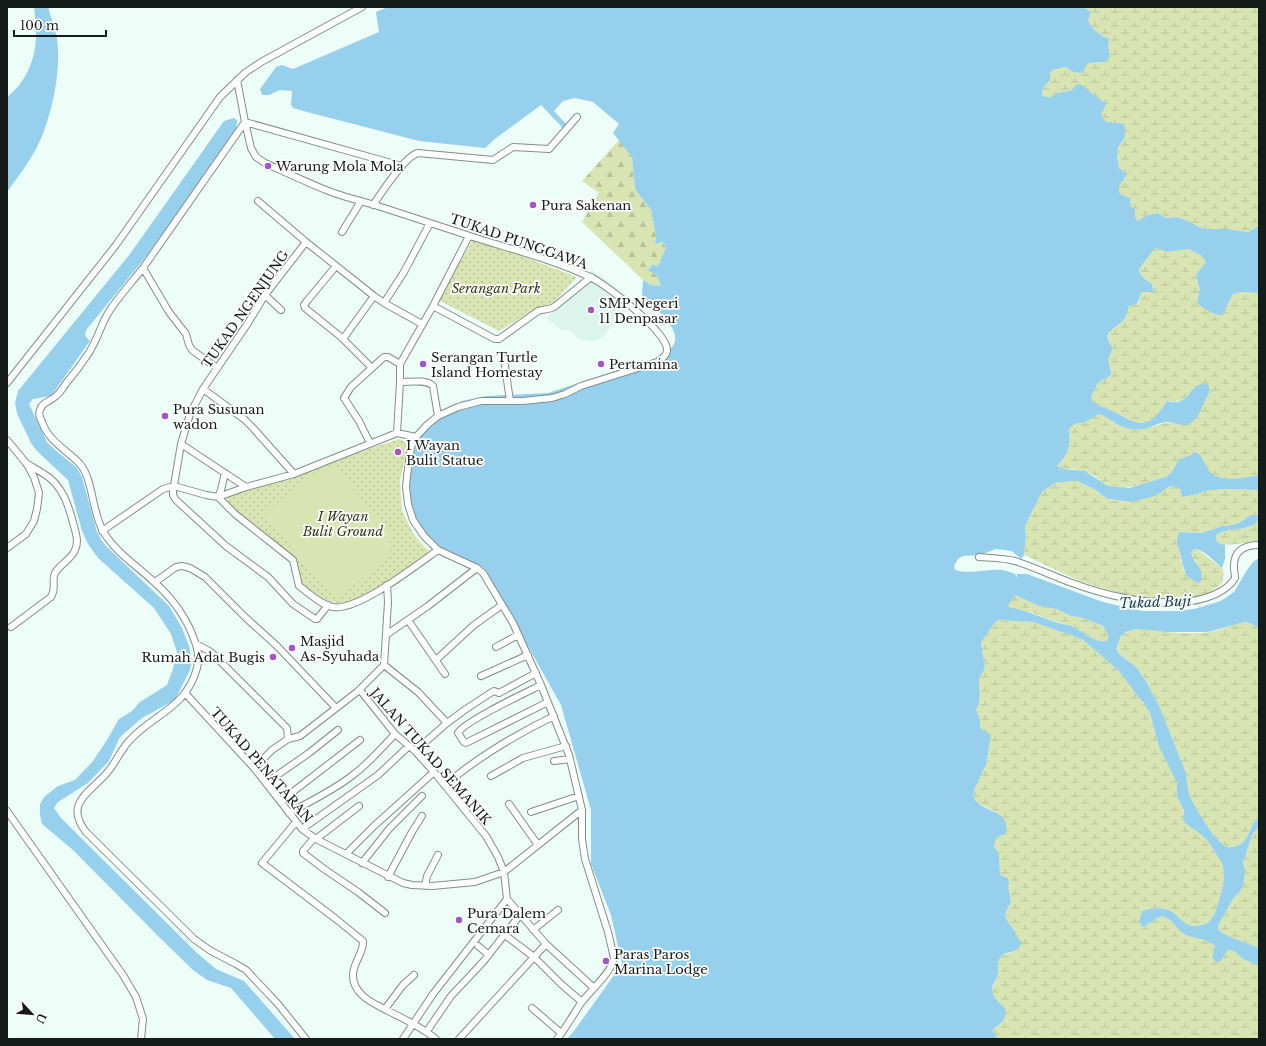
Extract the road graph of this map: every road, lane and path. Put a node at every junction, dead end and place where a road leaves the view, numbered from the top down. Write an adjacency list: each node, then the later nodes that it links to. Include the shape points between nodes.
1 (360, 8): 2 (street, via 263,61)
2 (237, 80): 4 (street, TUKAD PUNGGAWA); 28 (street, via 220,97 116,245)
3 (577, 117): 5 (street, via 549,149 513,147 493,160 418,153)
4 (245, 122): 5 (street); 7 (street, TUKAD PUNGGAWA, via 256,157 327,190); 14 (street)
5 (402, 166): 8 (street)
6 (258, 201): 12 (street)
7 (361, 201): 8 (street, TUKAD PUNGGAWA); 10 (street)
8 (373, 205): 9 (street, TUKAD PUNGGAWA)
9 (430, 223): 11 (street, TUKAD PUNGGAWA); 18 (street)
10 (342, 232)
11 (470, 236): 15 (street, TUKAD PUNGGAWA, via 530,254); 19 (street)
12 (306, 242): 13 (street); 16 (street, TUKAD NGENJUNG)
13 (336, 266): 17 (street); 22 (street, via 304,305)
14 (142, 268): 25 (street, via 186,334 192,350); 43 (street, via 110,310 87,356 57,396 42,406 39,415 50,437 85,471)
15 (591, 277): 19 (street, via 554,307 538,311 495,339); 30 (street, TUKAD PUNGGAWA, via 644,318 664,341 667,347 665,355 658,362 581,386 552,398)
16 (265, 295): 20 (street); 25 (street, TUKAD NGENJUNG)
17 (374, 296): 18 (street); 22 (street)
18 (384, 304): 21 (street)
19 (434, 306): 21 (street)
20 (281, 310)
21 (422, 324): 24 (street)
22 (343, 339): 26 (street)
23 (504, 359): 30 (street)
24 (400, 364): 26 (street, via 386,356); 27 (street)
25 (217, 368): 29 (street, TUKAD NGENJUNG)
26 (372, 368): 35 (street, via 351,387 344,398)
27 (400, 382): 31 (street, via 431,384); 32 (street)
28 (7, 383)
29 (203, 388): 36 (street, TUKAD NGENJUNG, via 190,414); 39 (street, TUKAD NGENJUNG, via 244,419)
30 (510, 401): 31 (street, TUKAD PUNGGAWA, via 469,403)
31 (438, 416): 33 (street, TUKAD PUNGGAWA)
32 (397, 433): 33 (street); 35 (street)
33 (416, 438): 46 (street, TUKAD PUNGGAWA, via 411,447 408,463 408,504 413,520)
34 (7, 440): 37 (street)
35 (370, 443): 39 (street)
36 (181, 444): 38 (street); 40 (street, TUKAD NGENJUNG)
37 (26, 463): 45 (street, via 39,493 37,509 34,521 26,534); 54 (street, via 46,475 60,489 69,508 77,540 75,550 56,571 54,592 51,597)
38 (225, 473): 41 (street); 42 (street)
39 (294, 474): 41 (street)
40 (174, 486): 42 (street); 43 (street, via 163,489); 51 (street, via 173,495 176,500 226,546 268,577 308,616 316,619)
41 (246, 486): 42 (street)
42 (218, 497): 51 (street, via 241,519 293,560 299,586)
43 (102, 531): 49 (street, via 123,556)
44 (1259, 545): 47 (street, via 1240,549 1234,562 1235,578 1227,587 1202,599 1169,603 1142,602 1117,597 1073,584 1016,562)
45 (7, 548)
46 (438, 550): 48 (street, TUKAD PUNGGAWA); 50 (street)
47 (978, 557)
48 (477, 568): 52 (street, TUKAD PUNGGAWA, via 483,573); 53 (street)
49 (155, 582): 57 (street, via 181,613); 71 (street, via 176,567 182,566 205,577 277,646)
50 (387, 585): 51 (street, via 350,605 337,608); 55 (street, JALAN TUKAD SEMANIK)
51 (328, 605)
52 (502, 605): 56 (street, TUKAD PUNGGAWA); 60 (street, via 462,634)
53 (408, 620): 55 (street); 60 (street)
54 (11, 627)
55 (386, 635): 61 (street, JALAN TUKAD SEMANIK)
56 (518, 635): 58 (street); 59 (street, TUKAD PUNGGAWA)
57 (196, 644): 68 (street, via 197,668); 78 (street, via 211,652 287,728)
58 (496, 647)
59 (528, 655): 62 (street, TUKAD PUNGGAWA); 64 (street)
60 (436, 660): 63 (street)
61 (384, 666): 66 (street, JALAN TUKAD SEMANIK); 75 (street, via 418,692)
62 (536, 673): 65 (street, TUKAD PUNGGAWA); 67 (street)
63 (445, 674)
64 (481, 676)
65 (541, 685): 69 (street, TUKAD PUNGGAWA); 70 (street)
66 (360, 690): 71 (street, JALAN TUKAD SEMANIK); 77 (street, JALAN TUKAD SEMANIK)
67 (499, 692): 70 (street); 72 (street, via 492,692)
68 (185, 693): 85 (street, TUKAD PENATARAN); 129 (street, via 173,707 128,742 108,773 82,798 78,807 78,817 86,832 194,939 241,967 251,976)
69 (548, 702): 73 (street, TUKAD PUNGGAWA); 74 (street, via 464,742 458,731)
70 (505, 704): 74 (street)
71 (336, 708): 78 (street, JALAN TUKAD SEMANIK, via 300,736)
72 (466, 709): 74 (street); 75 (street)
73 (554, 716): 81 (street, TUKAD PUNGGAWA); 89 (street, via 496,748)
74 (471, 722)
75 (448, 723): 82 (street)
76 (338, 730): 88 (street)
77 (395, 734): 80 (street, JALAN TUKAD SEMANIK); 98 (street, via 353,775)
78 (288, 739): 85 (street, JALAN TUKAD SEMANIK, via 272,750)
79 (360, 740): 92 (street)
80 (409, 746): 82 (street, JALAN TUKAD SEMANIK); 101 (street, via 378,775)
81 (566, 746): 87 (street, via 523,758); 91 (street, TUKAD PUNGGAWA)
82 (415, 751): 86 (street, JALAN TUKAD SEMANIK)
83 (570, 759): 84 (street)
84 (554, 761)
85 (254, 768): 88 (street, TUKAD PENATARAN)
86 (434, 772): 89 (street, JALAN TUKAD SEMANIK); 104 (street)
87 (491, 776)
88 (266, 783): 92 (street, TUKAD PENATARAN)
89 (445, 785): 107 (street, JALAN TUKAD SEMANIK, via 486,836)
90 (422, 796): 106 (street, via 389,829)
91 (579, 796): 95 (street, TUKAD PUNGGAWA); 97 (street)
92 (280, 801): 98 (street, TUKAD PENATARAN)
93 (508, 804): 103 (street)
94 (359, 806): 102 (street)
95 (582, 810): 103 (street, TUKAD PENATARAN); 121 (street, TUKAD PUNGGAWA, via 585,859 614,956 612,965)
96 (7, 811): 128 (street, via 136,997 143,1019)
97 (531, 812)
98 (290, 813): 100 (street, TUKAD PENATARAN)
99 (422, 816): 108 (street)
100 (296, 822): 101 (street, TUKAD PENATARAN); 124 (street, via 262,863 363,941 353,970 355,984 363,996)
101 (302, 829): 102 (street, TUKAD PENATARAN)
102 (315, 839): 104 (street, TUKAD PENATARAN); 112 (street, via 303,853)
103 (538, 845): 107 (street, TUKAD PENATARAN)
104 (346, 854): 106 (street, TUKAD PENATARAN)
105 (438, 855): 109 (street, via 427,876)
106 (362, 863): 108 (street, TUKAD PENATARAN)
107 (504, 872): 109 (street, TUKAD PENATARAN, via 475,882); 110 (street, JALAN TUKAD SEMANIK)
108 (388, 877): 109 (street, TUKAD PENATARAN, via 403,883)
109 (425, 886)
110 (507, 899): 113 (street); 125 (street, via 442,981)
111 (558, 910): 114 (street)
112 (385, 913)
113 (520, 915): 114 (street); 115 (street)
114 (533, 930): 116 (street)
115 (505, 934): 118 (street); 119 (street)
116 (546, 944): 119 (street); 121 (street)
117 (478, 946): 118 (street)
118 (489, 955): 126 (street, via 448,999)
119 (534, 957): 122 (street); 132 (street)
120 (414, 975): 124 (street)
121 (594, 988): 122 (street, TUKAD PUNGGAWA)
122 (582, 1002): 127 (street, TUKAD PUNGGAWA)
123 (532, 1008): 127 (street)
124 (385, 1009): 125 (street)
125 (413, 1023): 126 (street); 130 (street)
126 (427, 1031): 131 (street)
127 (561, 1034): 133 (street, TUKAD PUNGGAWA)
128 (141, 1039)
129 (306, 1039)
130 (403, 1039)
131 (436, 1039)
132 (459, 1039)
133 (557, 1039)

